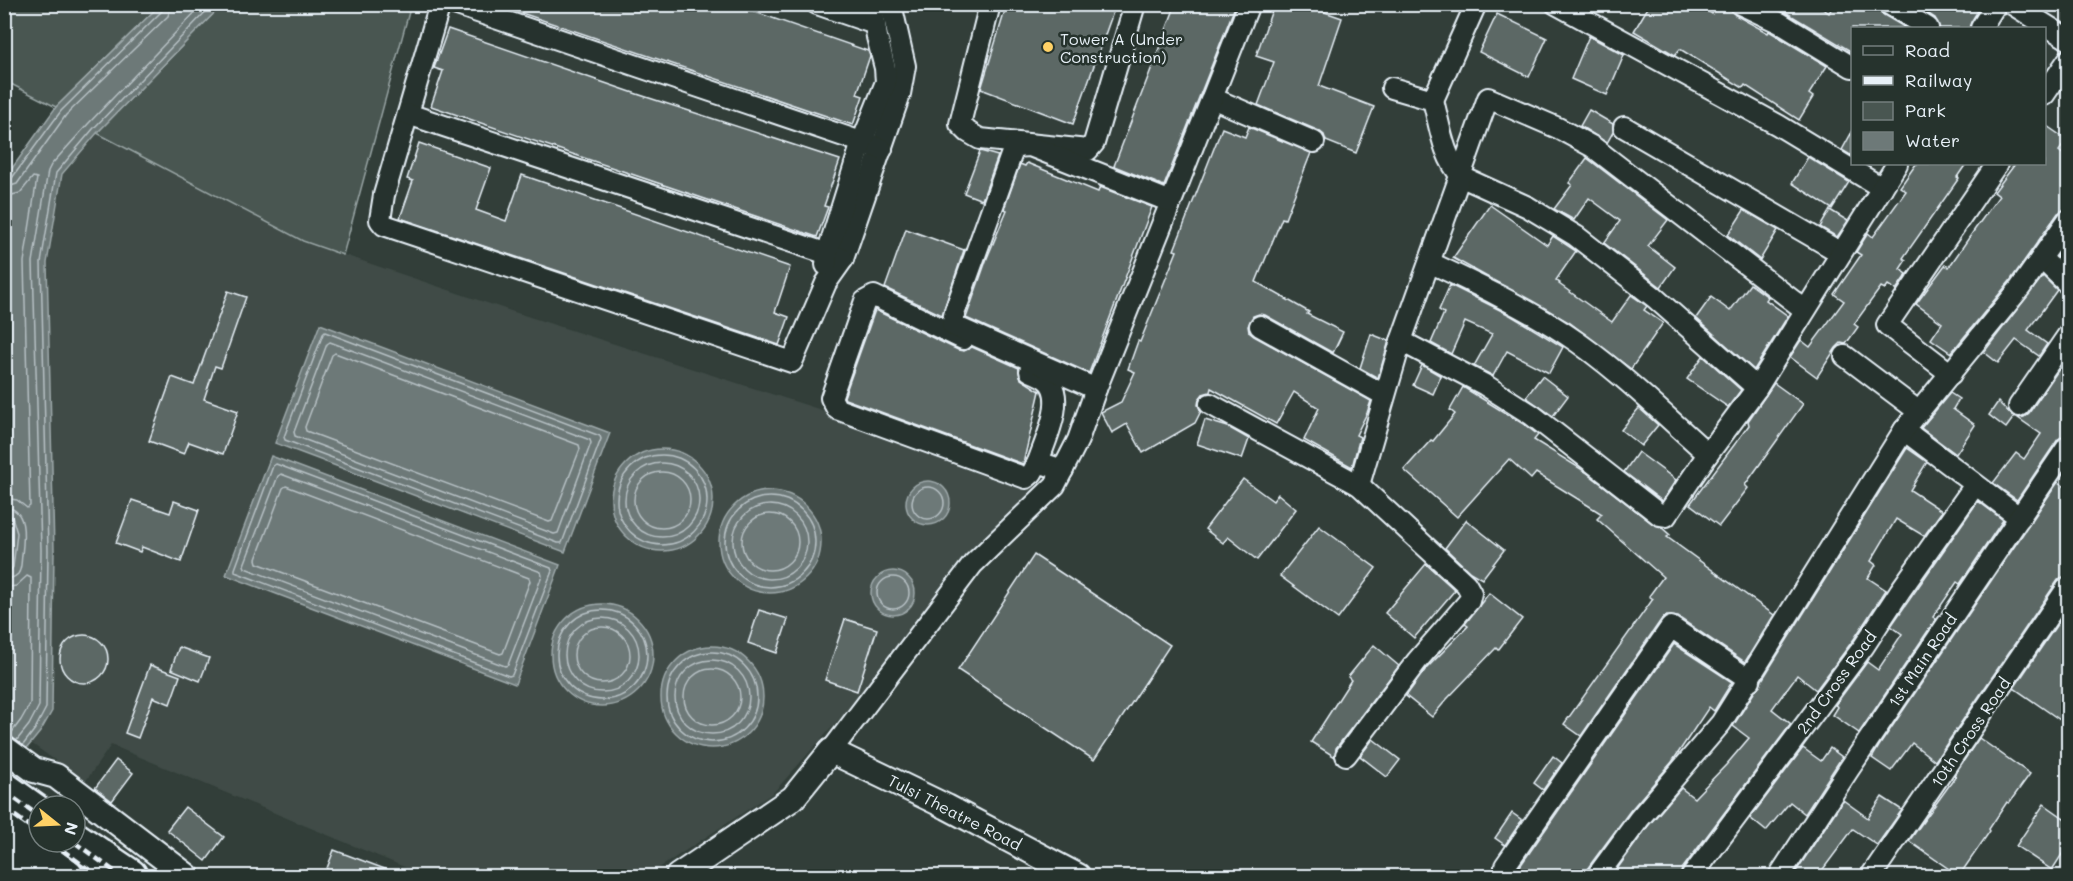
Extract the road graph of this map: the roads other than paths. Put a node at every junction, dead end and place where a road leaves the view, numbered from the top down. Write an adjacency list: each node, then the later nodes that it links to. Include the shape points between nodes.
1 (440, 4): 24 (street)
2 (454, 4): 26 (street)
3 (817, 4): 14 (street)
4 (891, 4): 28 (street, via 905,66)
5 (990, 4): 6 (street, via 960,124 980,138 1088,150 1095,143)
6 (1135, 4)
7 (1249, 4): 22 (street)
8 (1476, 4): 23 (street)
9 (1556, 4): 32 (street, via 1778,125)
10 (1740, 4): 19 (street, via 1780,23)
11 (1889, 4): 15 (street)
12 (1996, 4): 16 (street)
13 (2012, 4): 17 (street)
14 (873, 14): 26 (street, via 886,82)
15 (1926, 27)
16 (1982, 27)
17 (2068, 39)
18 (2068, 60): 21 (street)
19 (1851, 66)
20 (1392, 88): 23 (street)
21 (2046, 92)
22 (1212, 98): 27 (street); 33 (street)
23 (1434, 100): 31 (street, via 1448,156)
24 (408, 114): 36 (street); 36 (street, via 384,195 380,220 384,225 792,362)
25 (1624, 127): 35 (street)
26 (862, 142): 28 (street); 36 (street)
27 (1314, 142)
28 (882, 149): 36 (street)
29 (1896, 165): 32 (street)
30 (1996, 165): 45 (street, via 1887,324)
31 (1461, 177): 38 (street); 40 (street, via 1486,100 1493,98 1593,147); 46 (street, via 1528,207 1576,236 1654,297)
32 (1882, 188): 35 (street)
33 (1171, 202): 47 (street); 47 (street, via 1030,146 1014,147 952,325)
34 (2068, 220): 37 (street)
35 (1841, 253): 40 (street)
36 (835, 256)
37 (2042, 259): 39 (street); 45 (street)
38 (1431, 263): 43 (street); 54 (street, via 1564,333 1609,366)
39 (2068, 284)
40 (1805, 310): 46 (street)
41 (1260, 326): 48 (street)
42 (2068, 335): 50 (street)
43 (1401, 341): 48 (street); 54 (street, via 1485,385 1532,415 1660,515 1666,516)
44 (1845, 356): 51 (street)
45 (1951, 374): 51 (street)
46 (1757, 388): 54 (street)
47 (1096, 389): 56 (street)
48 (1384, 395): 58 (street)
49 (1210, 404): 58 (street)
50 (2019, 406)
51 (1918, 411): 52 (street)
52 (1904, 430): 57 (street); 61 (street)
53 (2068, 446): 59 (street, 1st Main Road)
54 (1708, 454)
55 (1038, 462): 55 (street, via 1026,478 837,410 831,398 865,301 874,296 1047,379 1054,389 1056,406); 56 (street)
56 (1063, 470): 63 (street, via 1054,485 973,564)
57 (1975, 484): 59 (street); 76 (street, 2nd Cross Road, via 1864,646)
58 (1359, 485): 64 (street, via 1471,593 1469,601 1416,661)
59 (2020, 518): 77 (street, 1st Main Road)
60 (2068, 587): 78 (street, 10th Cross Road)
61 (1750, 680): 68 (street, via 1671,627); 75 (street, via 1721,723 1639,819)
62 (4, 748): 72 (street, via 34,770 56,776)
63 (831, 751): 73 (street, via 793,798); 74 (street, Tulsi Theatre Road)
64 (1346, 755)
65 (4, 831): 70 (highway)
66 (87, 847): 71 (highway)
67 (4, 862): 69 (street)
68 (1505, 866)
69 (23, 876)
70 (66, 876)
71 (130, 876)
72 (187, 876)
73 (678, 876)
74 (1078, 876)
75 (1597, 876)
76 (1692, 876)
77 (1779, 876)
78 (1871, 876)

